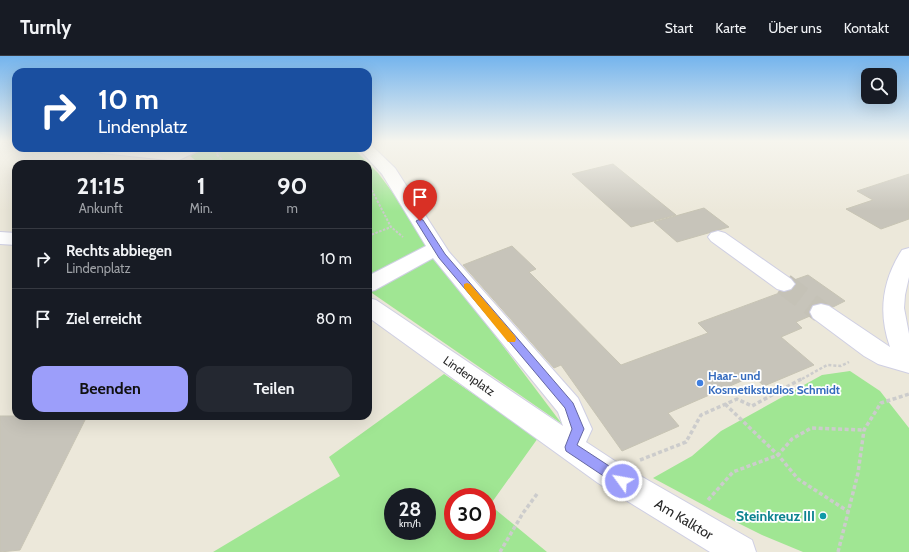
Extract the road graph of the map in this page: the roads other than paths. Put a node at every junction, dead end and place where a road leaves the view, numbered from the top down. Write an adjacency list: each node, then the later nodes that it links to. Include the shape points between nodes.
1 (383, 165): 5 (street)
2 (718, 237): 8 (street)
3 (0, 238): 4 (street)
4 (12, 239)
5 (437, 248): 7 (street); 12 (street, via 569,406 578,429)
6 (909, 254): 11 (street, via 898,275 892,312)
7 (372, 283)
8 (784, 284)
9 (372, 309): 12 (street, Lindenplatz)
10 (821, 312): 11 (street, via 887,357)
11 (906, 356)
12 (570, 447): 13 (street, Lindenplatz)
13 (608, 473): 14 (street, Am Kalktor)
14 (740, 552)

